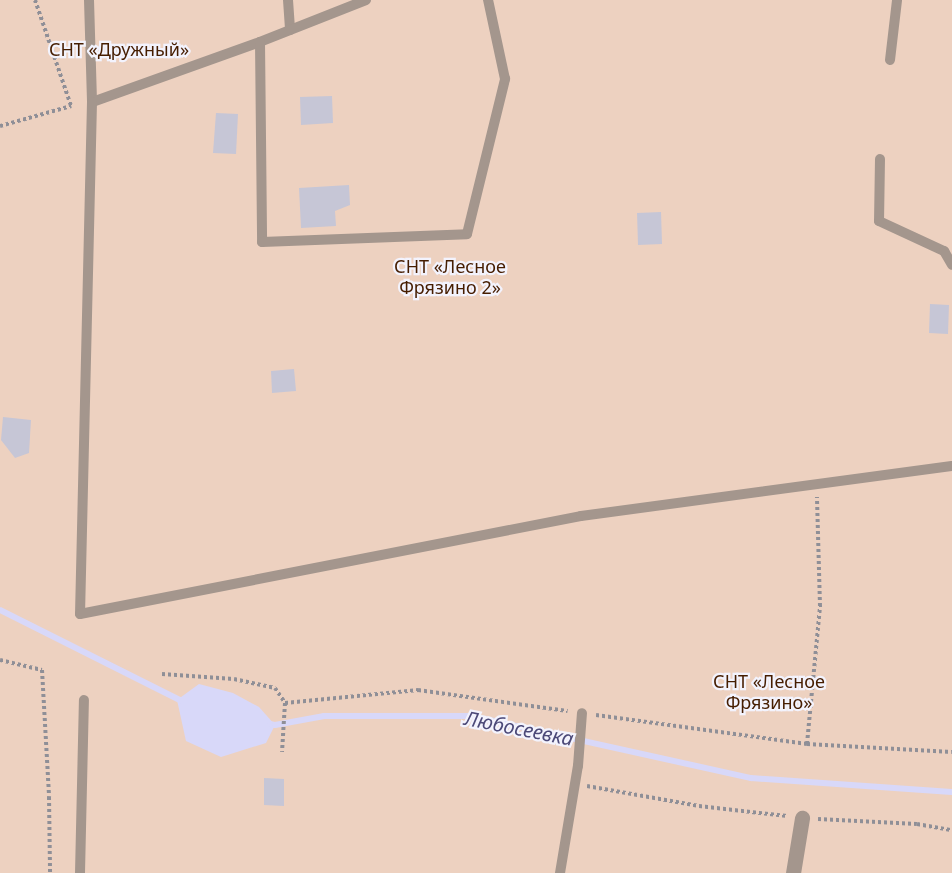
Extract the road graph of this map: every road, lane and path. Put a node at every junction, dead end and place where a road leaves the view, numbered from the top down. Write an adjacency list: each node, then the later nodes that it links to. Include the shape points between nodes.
1 (35, 0): 11 (path)
2 (89, 0): 10 (lane)
3 (288, 0): 7 (lane)
4 (366, 0): 7 (lane)
5 (488, 0): 8 (lane, via 505,79 466,234 262,242)
6 (897, 0): 9 (lane)
7 (290, 30): 8 (lane)
8 (260, 42): 10 (lane)
9 (890, 60)
10 (92, 102): 11 (path); 16 (lane, via 80,614 581,516)
11 (71, 106): 12 (path)
12 (0, 126)
13 (880, 159): 14 (lane, via 879,221 944,251)
14 (952, 265)
15 (952, 466): 16 (lane)
16 (817, 484): 22 (path, via 820,606)
17 (0, 660): 28 (path, via 42,670)
18 (162, 674): 20 (path, via 234,679 275,688)
19 (84, 700): 29 (lane)
20 (285, 703): 21 (path, via 418,690); 23 (path)
21 (582, 713): 22 (path); 25 (lane)
22 (807, 744): 24 (path)
23 (282, 752)
24 (952, 752)
25 (575, 784): 26 (path, via 699,806); 30 (lane)
26 (802, 818): 27 (path, via 917,824); 31 (street)
27 (952, 830)
28 (50, 873)
29 (80, 873)
30 (561, 873)
31 (794, 873)

